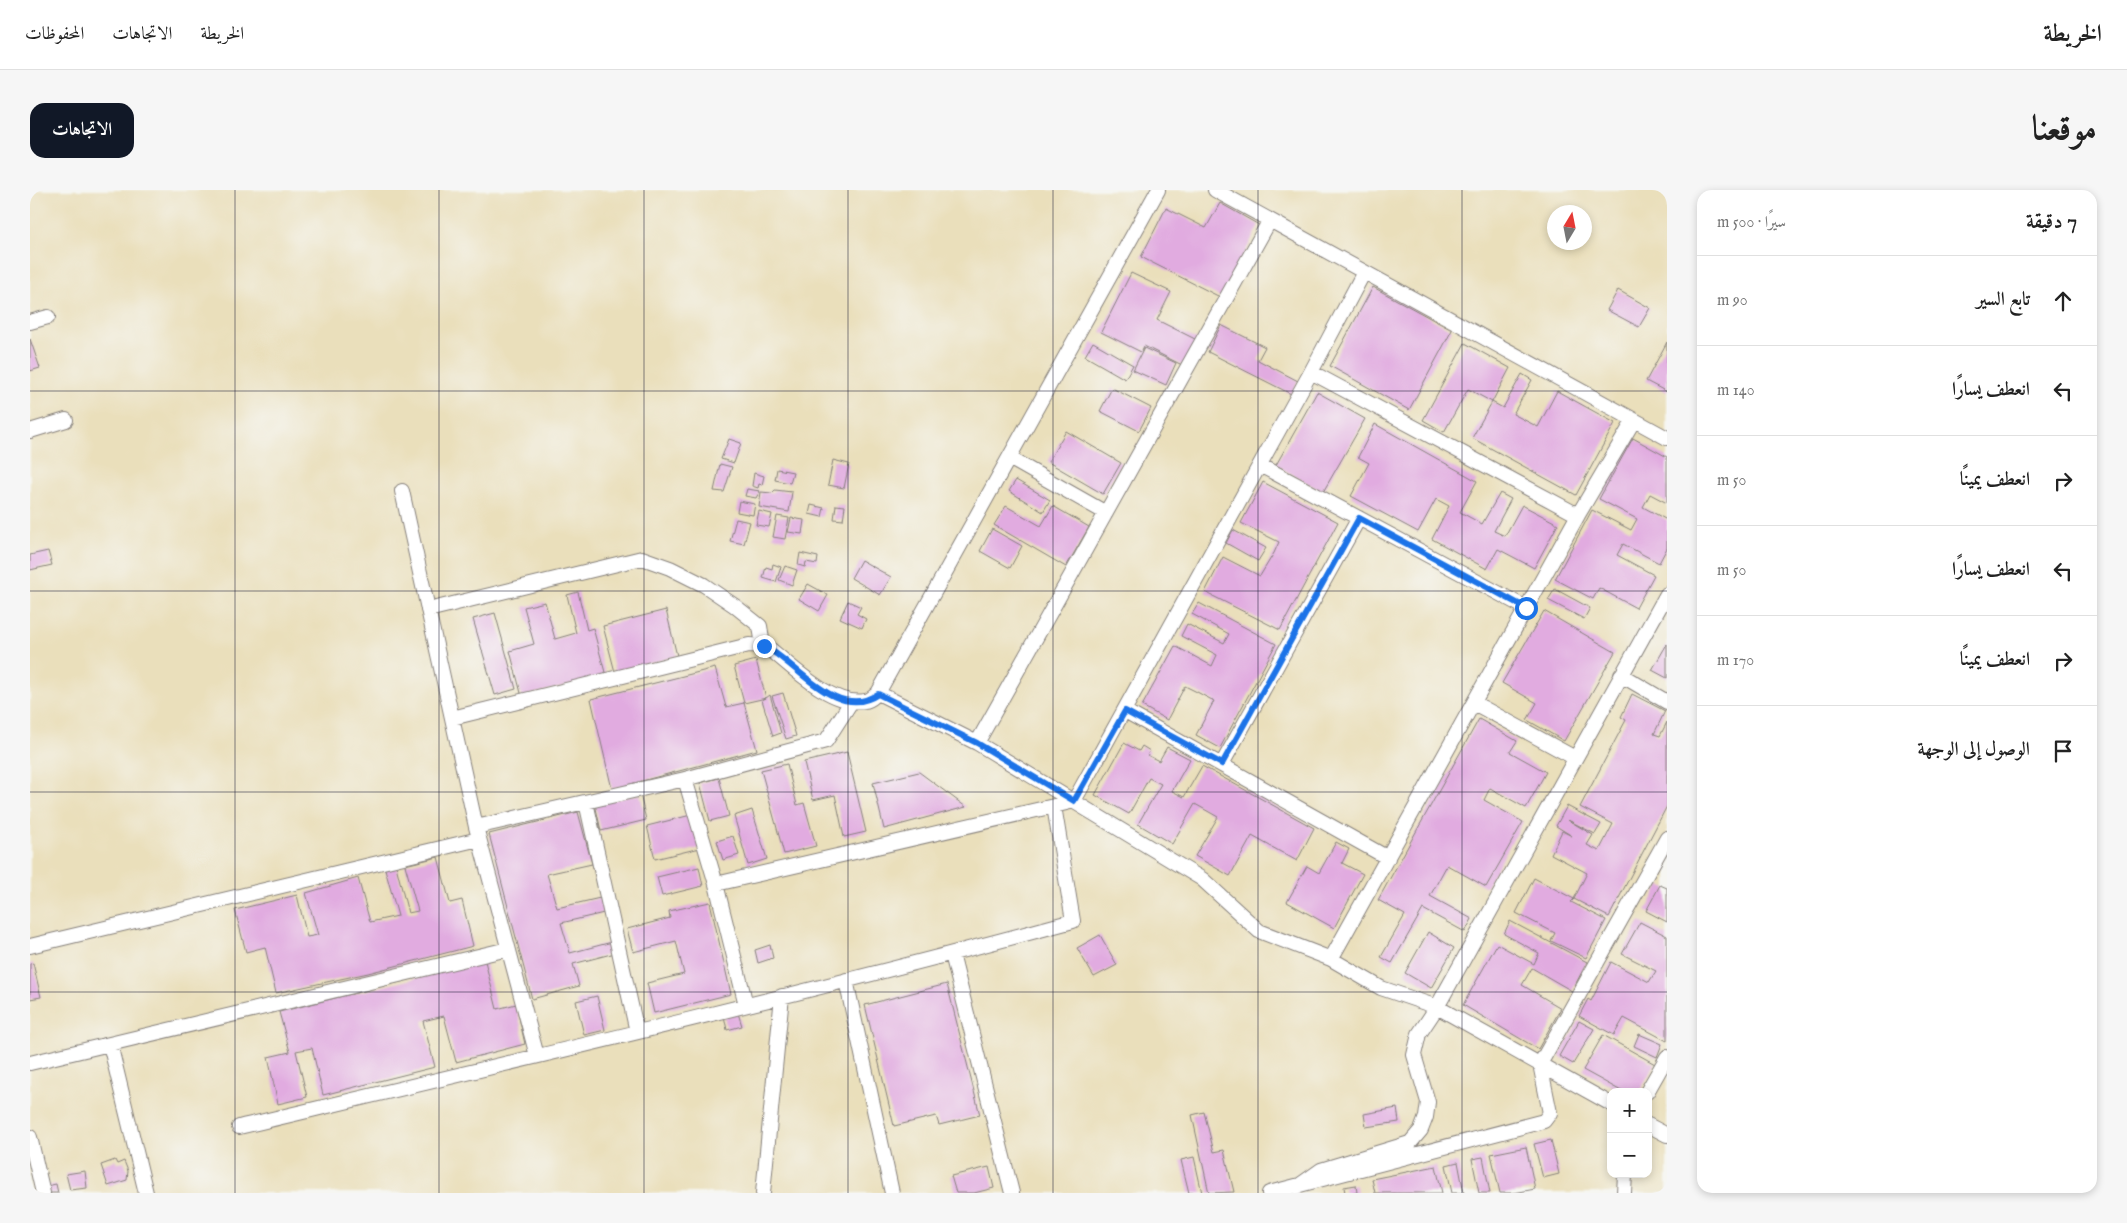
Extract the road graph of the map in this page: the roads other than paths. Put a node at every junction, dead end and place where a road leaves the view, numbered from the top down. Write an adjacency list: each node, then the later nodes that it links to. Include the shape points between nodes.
1 (1158, 190): 12 (street)
2 (1215, 190): 3 (street)
3 (1270, 220): 4 (street); 15 (street)
4 (1364, 272): 7 (street); 9 (street)
5 (48, 316): 6 (street)
6 (30, 322)
7 (1311, 372): 13 (street); 16 (street)
8 (66, 420): 10 (street)
9 (1634, 420): 11 (street); 16 (street)
10 (30, 431)
11 (1667, 438)
12 (1009, 458): 15 (street); 23 (street)
13 (1260, 464): 17 (street); 27 (street)
14 (402, 491): 20 (street)
15 (1106, 514): 29 (street)
16 (1578, 515): 19 (street)
17 (1359, 518): 19 (street); 31 (street)
18 (1667, 594): 22 (street)
19 (1526, 608): 26 (street)
20 (428, 610): 21 (street, via 642,558 704,585 735,606 760,626); 28 (street)
21 (764, 646): 24 (street, via 825,691); 28 (street, via 749,645)
22 (1621, 676): 25 (street); 30 (street)
23 (878, 694): 24 (street, via 867,701); 29 (street)
24 (851, 702): 32 (street, via 826,742)
25 (1667, 702)
26 (1474, 703): 30 (street); 38 (street)
27 (1125, 711): 31 (street); 33 (street)
28 (452, 718): 36 (street)
29 (977, 743): 33 (street)
30 (1575, 758): 47 (street)
31 (1222, 764): 38 (street)
32 (685, 779): 34 (street); 39 (street)
33 (1074, 801): 35 (street); 43 (street, via 1202,879 1259,931)
34 (586, 802): 36 (street); 48 (street)
35 (1054, 806): 39 (street); 42 (street, via 1073,921)
36 (478, 833): 40 (street); 41 (street)
37 (1667, 838): 53 (street)
38 (1388, 858): 43 (street)
39 (716, 884): 46 (street)
40 (30, 946)
41 (508, 949): 49 (street); 50 (street)
42 (952, 954): 44 (street); 68 (street)
43 (1331, 958): 47 (street, via 1381,988)
44 (846, 980): 45 (street); 67 (street)
45 (782, 996): 46 (street); 66 (street)
46 (746, 1005): 48 (street)
47 (1437, 1007): 53 (street); 62 (street, via 1419,1034 1414,1055 1428,1102 1421,1130 1410,1143 1321,1170)
48 (637, 1032): 50 (street)
49 (110, 1044): 52 (street); 65 (street)
50 (537, 1056): 56 (street)
51 (1667, 1057): 54 (street)
52 (30, 1063)
53 (1540, 1064): 55 (street); 62 (street, via 1550,1113 1544,1121)
54 (1649, 1088)
55 (1607, 1102)
56 (239, 1127)
57 (1652, 1127): 58 (street)
58 (1667, 1135)
59 (30, 1137): 60 (street)
60 (34, 1174): 64 (street)
61 (1625, 1178): 69 (street)
62 (1297, 1187): 63 (street)
63 (1277, 1192)
64 (43, 1193)
65 (146, 1193)
66 (763, 1193)
67 (892, 1193)
68 (1012, 1193)
69 (1624, 1193)

